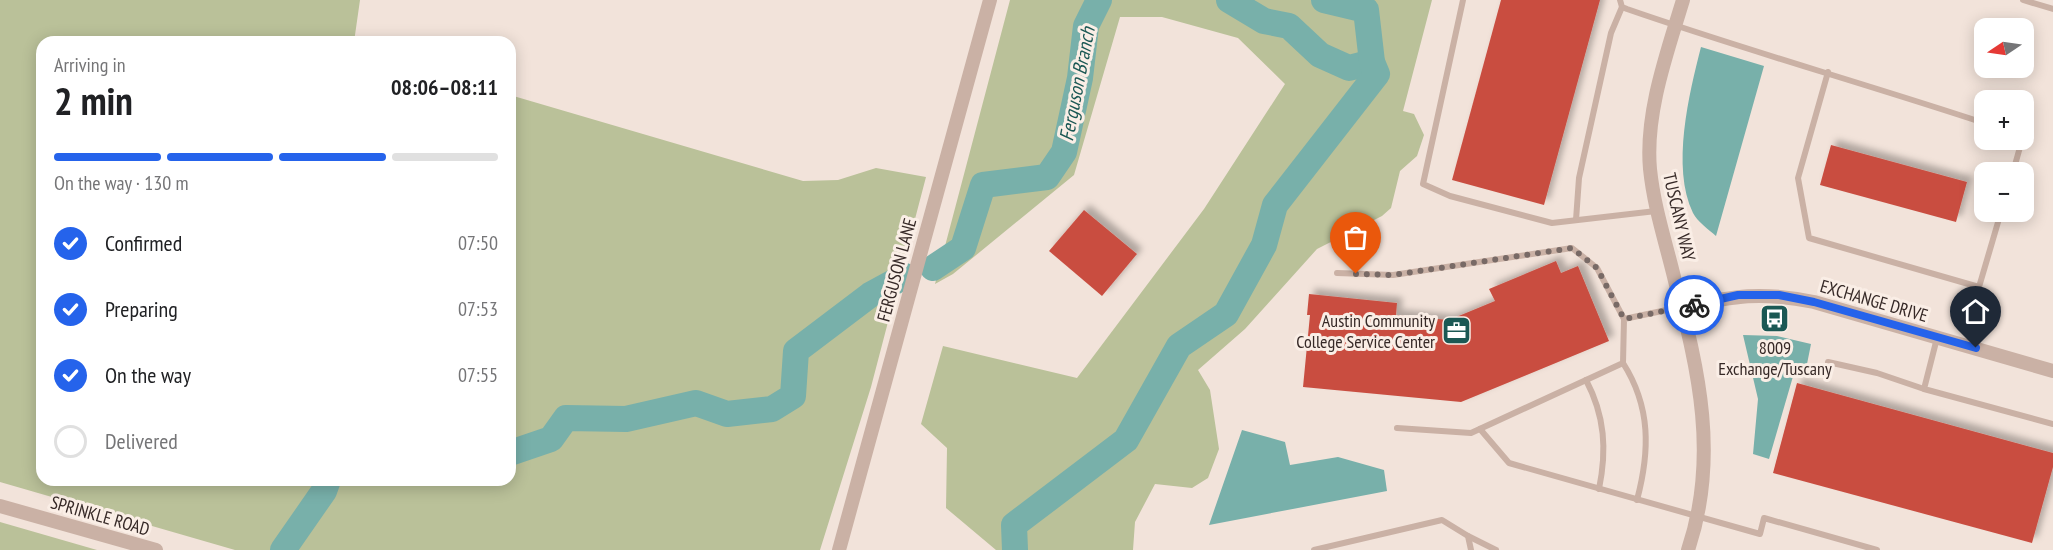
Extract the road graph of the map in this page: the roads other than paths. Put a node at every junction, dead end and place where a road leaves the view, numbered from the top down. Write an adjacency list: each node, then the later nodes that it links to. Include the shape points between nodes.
1 (990, 0): 31 (street, FERGUSON LANE)
2 (1464, 0): 11 (lane, via 1423,184 1450,196 1552,223)
3 (1683, 0): 7 (street, TUSCANY WAY)
4 (2023, 0): 6 (lane)
5 (1621, 3): 7 (lane); 11 (lane, via 1582,167)
6 (2053, 9)
7 (1675, 26): 8 (lane); 10 (street, TUSCANY WAY, via 1651,123 1650,168)
8 (1828, 72): 9 (lane); 12 (lane, via 1798,178 1809,238 1979,287)
9 (1974, 120)
10 (1657, 211): 11 (lane); 14 (street, TUSCANY WAY)
11 (1576, 220)
12 (1998, 222)
13 (1337, 273): 15 (lane, via 1393,275 1572,248 1597,268)
14 (1682, 307): 15 (lane); 16 (street, EXCHANGE DRIVE, via 1738,295 1779,295); 28 (street, TUSCANY WAY, via 1704,415 1703,472)
15 (1624, 319): 18 (lane)
16 (1937, 337): 19 (street, EXCHANGE DRIVE); 21 (lane)
17 (1828, 362): 21 (lane)
18 (1623, 363): 20 (lane); 26 (lane, via 1637,384 1646,427 1646,467)
19 (2053, 371)
20 (1586, 380): 24 (lane); 25 (lane, via 1596,398 1605,434)
21 (1924, 389): 22 (lane)
22 (2053, 424)
23 (1397, 428): 24 (lane, via 1471,433)
24 (1480, 429): 25 (lane, via 1509,463)
25 (1599, 489): 26 (lane)
26 (1637, 500): 28 (lane)
27 (0, 506): 30 (street, SPRINKLE ROAD)
28 (1696, 517): 35 (street, TUSCANY WAY); 36 (lane, via 1761,534 1764,518)
29 (1468, 536): 32 (lane, via 1442,520); 33 (lane); 34 (lane)
30 (156, 550)
31 (839, 550)
32 (1314, 550)
33 (1471, 550)
34 (1496, 550)
35 (1688, 550)
36 (1876, 550)

